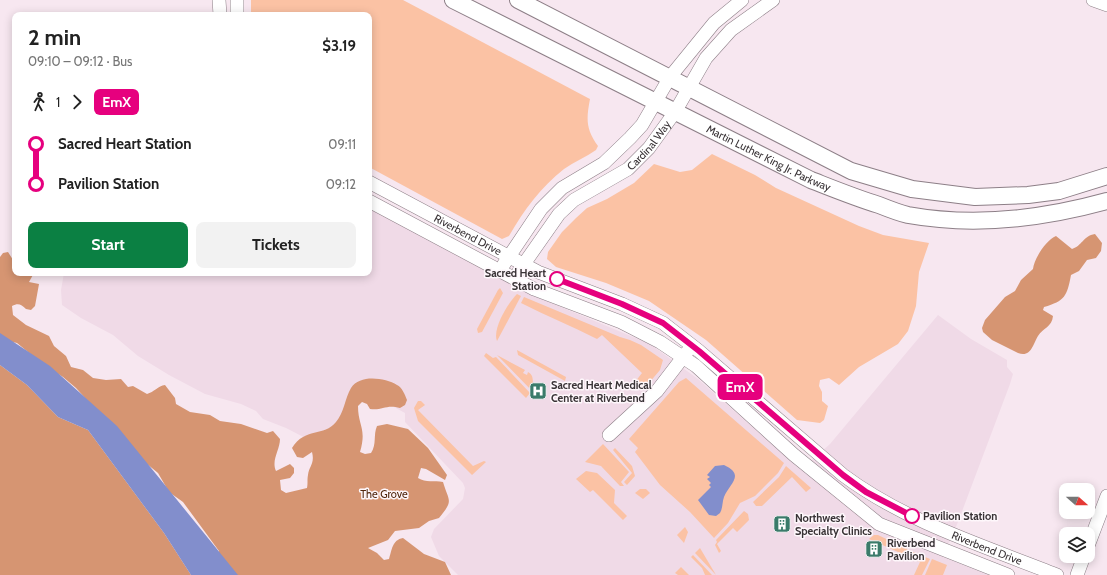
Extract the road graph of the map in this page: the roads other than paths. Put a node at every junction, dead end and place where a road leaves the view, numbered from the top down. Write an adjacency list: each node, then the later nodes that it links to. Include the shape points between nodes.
1 (219, 0): 9 (street)
2 (238, 0): 10 (street)
3 (453, 0): 13 (main road, Martin Luther King Jr. Parkway)
4 (518, 0): 11 (main road)
5 (742, 0): 11 (street, Cardinal Way, via 714,23)
6 (773, 0): 12 (street, Cardinal Way, via 731,30 706,58)
7 (1093, 0): 8 (street)
8 (1107, 5)
9 (220, 12)
10 (237, 12)
11 (670, 77): 12 (main road); 13 (street, Cardinal Way)
12 (690, 87): 14 (street, Cardinal Way); 15 (main road, via 851,171 912,189 975,197 1028,195 1059,191)
13 (656, 102): 14 (main road, Martin Luther King Jr. Parkway); 19 (street, Cardinal Way, via 642,125 609,158 562,188 541,209)
14 (675, 112): 17 (main road, Martin Luther King Jr. Parkway, via 811,180 907,215 962,221 1014,220 1079,209); 20 (street, Cardinal Way, via 649,148 628,169 574,200 559,214)
15 (1107, 176)
16 (372, 184): 19 (street, Riverbend Drive)
17 (1107, 201)
18 (372, 203): 21 (street, Riverbend Drive)
19 (508, 256): 20 (street, Riverbend Drive); 21 (street, Cardinal Way)
20 (523, 264): 22 (street, Cardinal Way); 23 (street, Riverbend Drive, via 663,323)
21 (499, 272): 22 (street, Riverbend Drive)
22 (514, 280): 24 (street, Riverbend Drive, via 621,322 660,342)
23 (692, 346): 24 (street); 30 (street, Riverbend Drive, via 866,492 938,528)
24 (682, 357): 25 (street, via 657,391); 29 (street, Riverbend Drive, via 696,366 794,455 879,524)
25 (609, 435)
26 (1107, 496): 27 (street)
27 (1095, 528)
28 (1081, 563): 31 (street)
29 (1008, 575)
30 (1057, 575)
31 (1077, 575)

